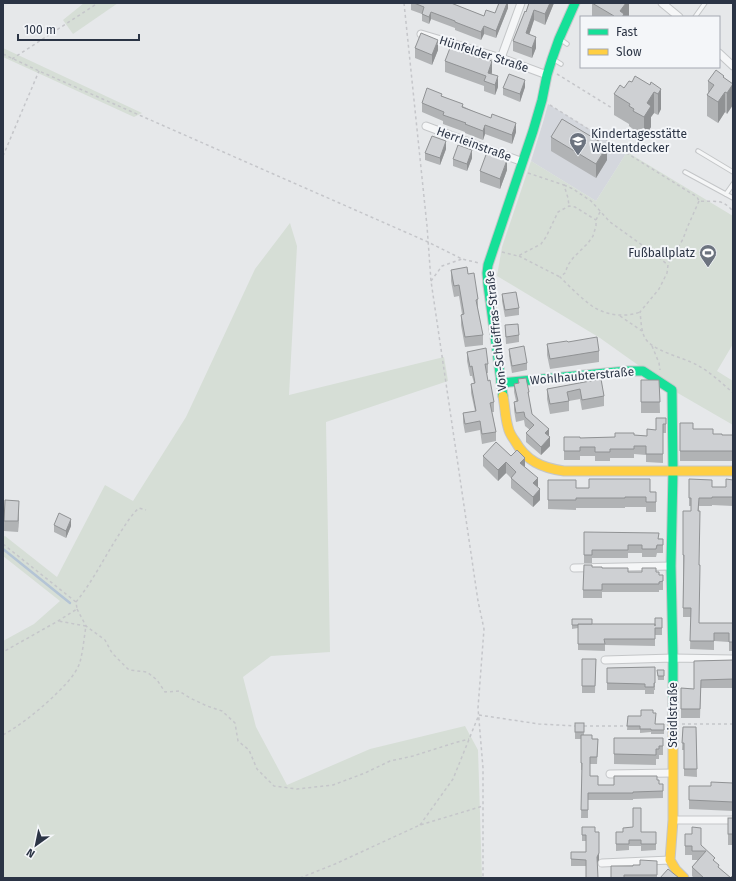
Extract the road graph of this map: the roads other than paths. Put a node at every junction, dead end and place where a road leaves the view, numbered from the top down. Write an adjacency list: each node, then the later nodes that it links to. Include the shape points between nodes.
1 (521, 3): 9 (street)
2 (575, 3): 10 (street, Von-Schleiffras-Straße, via 563,41)
3 (662, 3): 5 (street)
4 (705, 3): 6 (lane)
5 (678, 16)
6 (696, 16)
7 (421, 34): 9 (street, Hünfelder Straße)
8 (720, 54): 12 (street)
9 (500, 58): 13 (street, Hünfelder Straße)
10 (552, 59): 11 (lane); 13 (street, Von-Schleiffras-Straße)
11 (561, 64)
12 (733, 66)
13 (548, 77): 16 (street, Von-Schleiffras-Straße)
14 (426, 126): 16 (street, Herrleinstraße)
15 (698, 151): 18 (lane)
16 (521, 166): 22 (street, Von-Schleiffras-Straße, via 488,265 487,278)
17 (685, 172): 20 (lane)
18 (733, 172)
19 (733, 184): 20 (lane)
20 (726, 194): 21 (lane)
21 (733, 198)
22 (501, 383): 23 (street, Von-Schleiffras-Straße, via 512,439 534,463 564,471); 23 (street, Wohlhaubterstraße, via 642,371 672,390)
23 (673, 471): 24 (street, Von-Schleiffras-Straße); 25 (street, Steidlstraße)
24 (733, 471)
25 (671, 566): 26 (street); 27 (street, Steidlstraße)
26 (574, 568)
27 (673, 658): 28 (street); 29 (street); 30 (street, Steidlstraße)
28 (733, 659)
29 (605, 660)
30 (672, 773): 31 (street); 32 (street, Steidlstraße)
31 (610, 774)
32 (673, 820): 33 (street); 34 (street, Steidlstraße)
33 (733, 820)
34 (670, 860): 35 (street); 36 (street)
35 (602, 862)
36 (684, 878)

